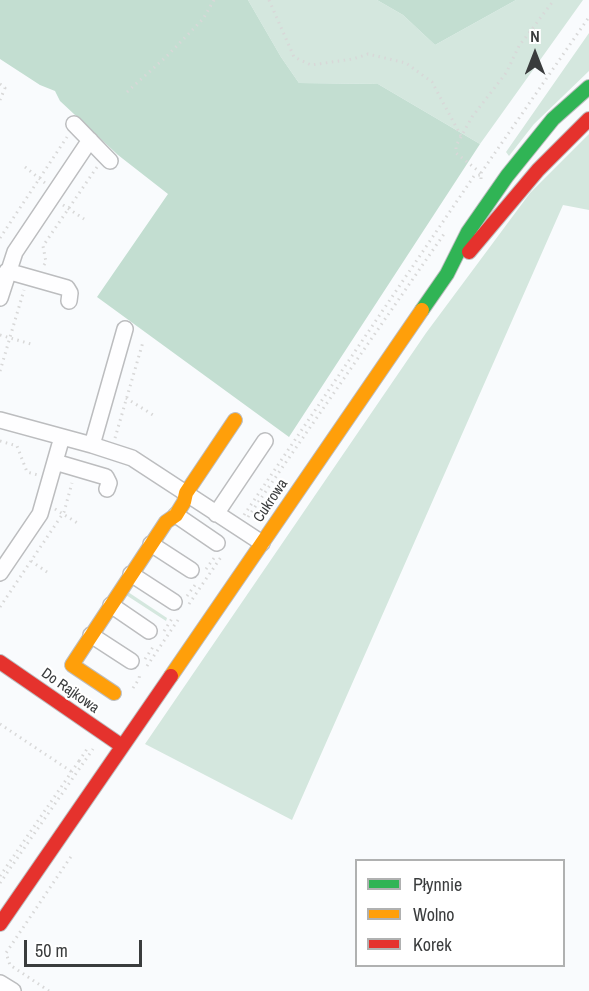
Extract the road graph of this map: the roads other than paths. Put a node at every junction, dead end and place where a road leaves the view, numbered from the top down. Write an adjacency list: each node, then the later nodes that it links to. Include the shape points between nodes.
1 (589, 87): 6 (street, Cukrowa, via 553,119 520,159 468,232)
2 (589, 119): 6 (street, Cukrowa, via 538,170)
3 (73, 127): 4 (street)
4 (90, 140): 5 (street); 7 (street, via 15,252)
5 (108, 158)
6 (447, 274): 21 (street, Cukrowa)
7 (6, 277): 8 (street); 9 (street, via 67,288)
8 (0, 298)
9 (69, 301)
10 (125, 329): 15 (street)
11 (0, 420): 13 (street)
12 (235, 420): 18 (street)
13 (62, 437): 15 (street); 16 (street)
14 (265, 441): 19 (street)
15 (92, 445): 18 (street, via 132,458)
16 (55, 462): 17 (street, via 106,477); 24 (street, via 40,514)
17 (107, 489)
18 (186, 493): 19 (street); 20 (street)
19 (216, 514): 21 (street)
20 (176, 515): 22 (street, via 166,522); 23 (street)
21 (262, 543): 34 (street, Cukrowa)
22 (151, 544): 25 (street); 26 (street)
23 (219, 549)
24 (0, 573)
25 (199, 573)
26 (131, 574): 27 (street); 28 (street)
27 (111, 605): 29 (street); 30 (street)
28 (178, 605)
29 (91, 635): 32 (street); 33 (street, via 72,665)
30 (156, 635)
31 (0, 662): 34 (street, Do Rajkowa)
32 (135, 670)
33 (121, 694)
34 (122, 746): 35 (street, Cukrowa)
35 (0, 924)
36 (0, 983): 37 (street)
37 (13, 991)

